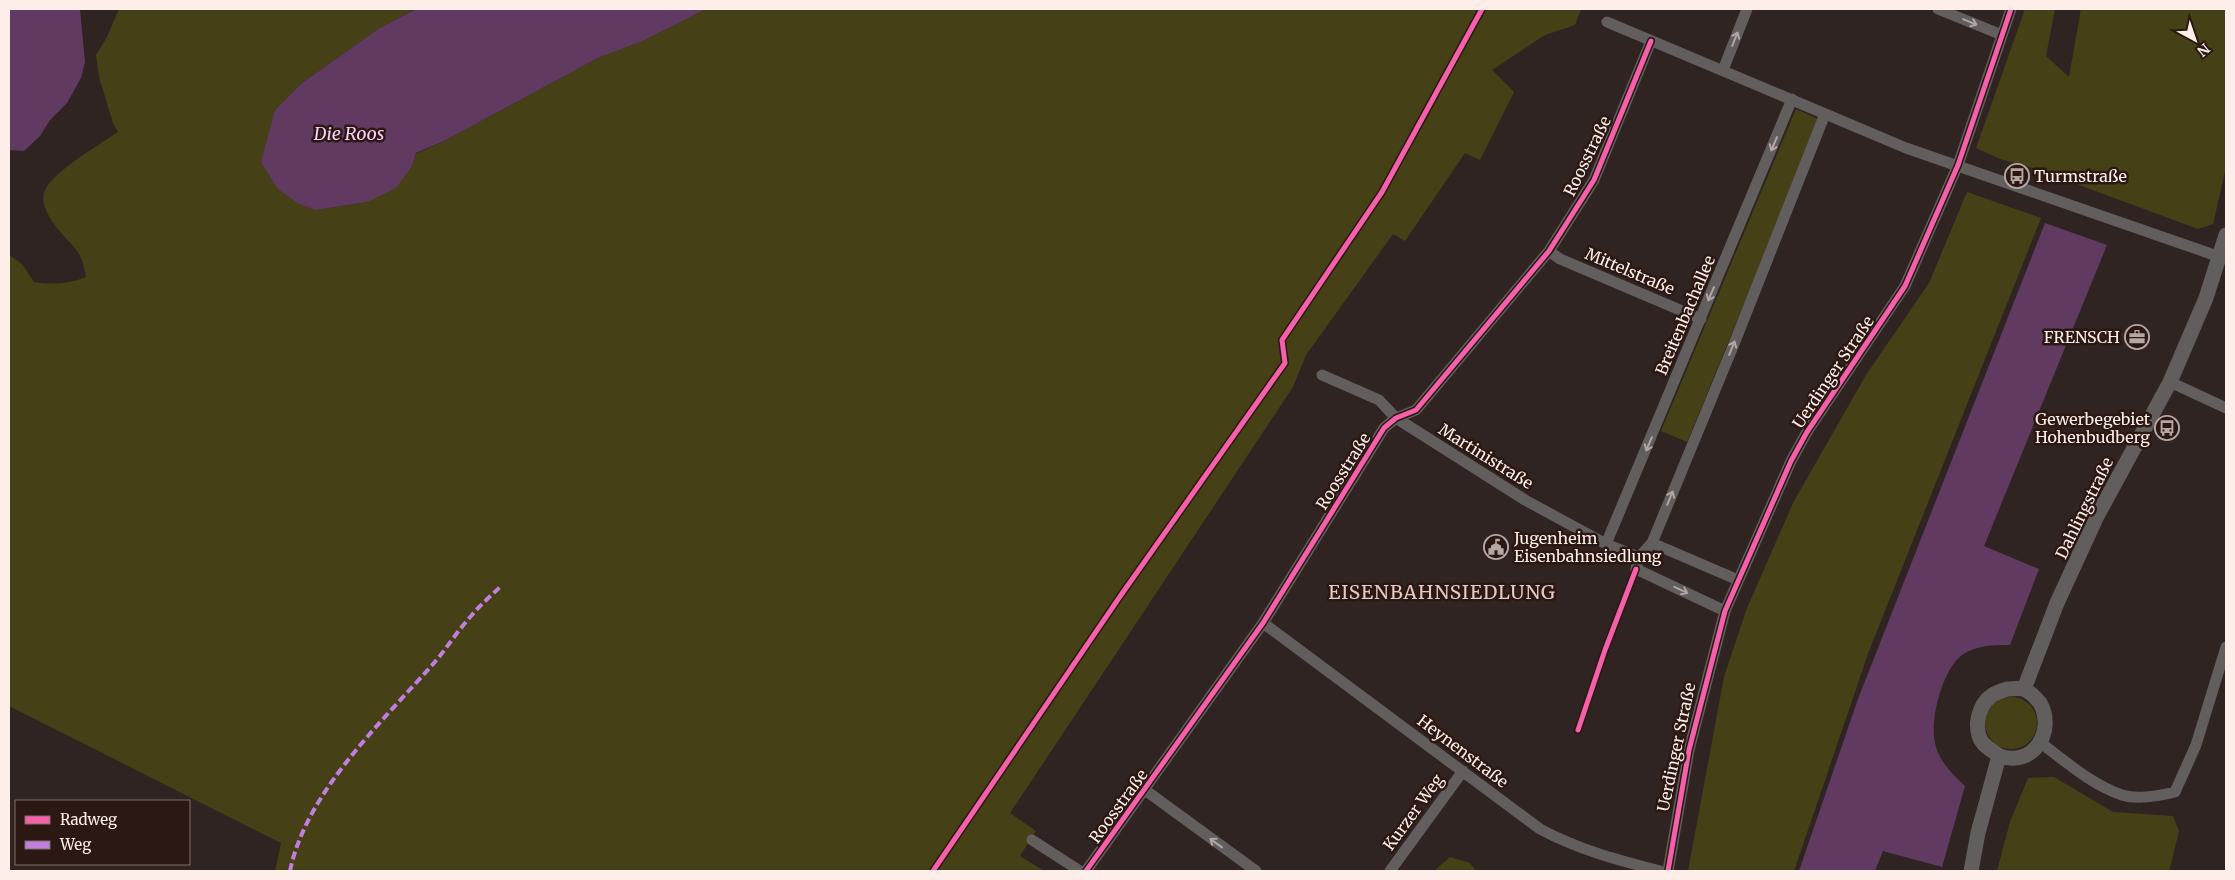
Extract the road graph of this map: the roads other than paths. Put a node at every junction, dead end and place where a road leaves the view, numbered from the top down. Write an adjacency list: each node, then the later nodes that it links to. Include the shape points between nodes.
1 (1747, 9): 7 (street, one-way to 1)
2 (1938, 9): 5 (street, one-way to 5)
3 (2011, 9): 5 (street, Uerdinger Straße)
4 (1607, 22): 6 (street)
5 (2002, 35): 10 (street, Uerdinger Straße)
6 (1651, 41): 7 (street); 12 (street, Roosstraße, via 1594,180)
7 (1722, 70): 8 (street)
8 (1792, 99): 9 (street); 14 (street, Breitenbachallee, one-way to 14)
9 (1825, 114): 10 (street, via 1906,148); 19 (street, one-way to 9)
10 (1958, 165): 13 (street); 22 (street, Uerdinger Straße, via 1905,286 1807,432)
11 (2226, 235): 13 (street, Dahlingstraße)
12 (1548, 251): 14 (street, Mittelstraße); 18 (street, Roosstraße, via 1416,410)
13 (2220, 257): 16 (street, Dahlingstraße)
14 (1700, 319): 20 (street, Breitenbachallee, one-way to 20)
15 (1322, 375): 18 (street, Martinistraße, via 1379,400)
16 (2170, 382): 17 (street); 26 (street, Dahlingstraße, via 2096,518 2057,603)
17 (2226, 408)
18 (1396, 418): 20 (street, Martinistraße, via 1525,500); 24 (street, Roosstraße, via 1384,428)
19 (1652, 543): 21 (street); 22 (street)
20 (1606, 544): 21 (street, Martinistraße)
21 (1639, 557): 23 (street, one-way to 23, via 1636,569)
22 (1738, 580): 23 (street, Uerdinger Straße)
23 (1725, 611): 37 (street, Uerdinger Straße, via 1689,750)
24 (1263, 623): 29 (street, Heynenstraße); 30 (street, Roosstraße)
25 (2226, 647): 27 (street, via 2196,745 2175,792 2143,797 2122,795 2094,781)
26 (2024, 689): 27 (street, via 2036,698 2044,711 2046,723); 28 (street, via 2007,689 1990,697 1979,713 1977,729 1984,745)
27 (2041, 743): 28 (street, via 2027,754 2013,758)
28 (1999, 756): 38 (street)
29 (1463, 771): 35 (street, Kurzer Weg); 36 (street, Heynenstraße, via 1540,829 1566,843)
30 (1145, 790): 33 (street, Roosstraße); 34 (street, one-way to 30)
31 (1032, 840): 32 (street)
32 (1080, 871)
33 (1086, 871)
34 (1256, 871)
35 (1390, 871)
36 (1660, 871)
37 (1668, 871)
38 (1971, 871)

